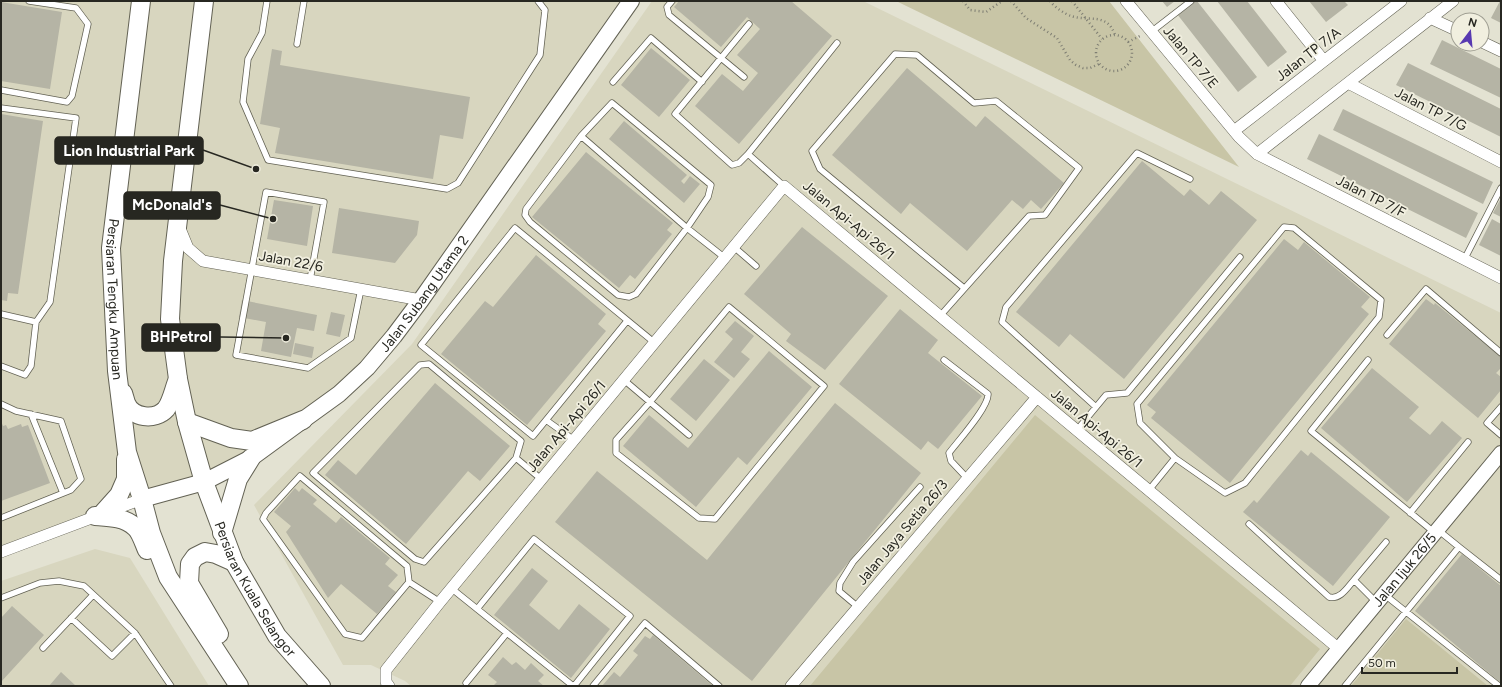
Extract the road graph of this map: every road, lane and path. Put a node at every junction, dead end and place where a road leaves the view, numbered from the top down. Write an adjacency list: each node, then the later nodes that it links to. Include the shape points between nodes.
1 (29, 1): 37 (lane, via 76,8 88,24 72,96 67,102)
2 (141, 1): 70 (main road, Persiaran Tengku Ampuan, via 111,248)
3 (204, 1): 47 (main road)
4 (267, 1): 6 (lane, via 262,33 248,59 243,102 268,160 447,190 458,183 540,55 545,10)
5 (304, 1): 27 (lane)
6 (538, 1)
7 (631, 1): 59 (main road, Jalan Subang Utama 2)
8 (672, 1): 30 (lane, via 667,7 669,15)
9 (962, 1): 10 (path, via 970,10 986,12)
10 (1002, 1)
11 (1011, 1): 32 (path, via 1026,18 1057,38 1070,60 1076,65 1090,68)
12 (1050, 1): 19 (path, via 1071,16)
13 (1126, 1): 23 (street, Jalan TP 7/E)
14 (1191, 1): 23 (lane)
15 (1276, 1): 31 (street)
16 (1401, 1): 31 (street, Jalan TP 7/A)
17 (1453, 1): 20 (street)
18 (1074, 2): 19 (path)
19 (1086, 18): 24 (path, via 1106,21); 25 (path)
20 (1430, 18): 22 (street); 36 (street)
21 (749, 24): 30 (lane)
22 (1450, 27)
23 (1151, 32): 39 (street, Jalan TP 7/E)
24 (1115, 35): 25 (path); 32 (path, via 1123,37 1132,48 1130,62 1125,68 1113,72)
25 (1102, 39): 32 (path, via 1096,51)
26 (837, 43): 41 (lane)
27 (297, 44)
28 (1490, 46): 29 (street)
29 (1501, 51)
30 (722, 58): 33 (lane); 35 (lane)
31 (1324, 61): 39 (street, Jalan TP 7/A)
32 (1099, 64)
33 (744, 77)
34 (613, 82): 35 (lane, via 652,38)
35 (702, 82): 41 (lane, via 675,114 732,164 739,162)
36 (1348, 83): 42 (street); 43 (street, Jalan TP 7/G)
37 (1, 90)
38 (1, 108): 63 (lane, via 76,118 50,302)
39 (1234, 131): 42 (street, Jalan TP 7/F)
40 (581, 136): 48 (lane); 48 (lane, via 612,103 711,185 708,197); 48 (lane, via 526,210 525,215 530,222 618,295 629,298 636,294)
41 (748, 154): 45 (lane)
42 (1257, 154): 52 (street, Jalan TP 7/F)
43 (1501, 162)
44 (1190, 179): 77 (lane, via 1137,153 1006,306 1002,322)
45 (784, 186): 49 (street, Jalan Api-Api 26/1); 61 (street, Jalan Api-Api 26/1)
46 (1501, 188): 52 (lane)
47 (177, 222): 54 (street, Jalan 22/6, via 188,248 203,261); 71 (main road, via 170,319)
48 (687, 228): 51 (lane)
49 (734, 247): 51 (street, Jalan Api-Api 26/1); 53 (lane)
50 (1240, 257): 77 (lane, via 1127,393 1106,395)
51 (725, 258): 65 (street, Jalan Api-Api 26/1)
52 (1464, 260): 55 (street, Jalan TP 7/F)
53 (756, 266)
54 (252, 270): 56 (street, Jalan 22/6); 56 (lane, via 266,192 324,202); 58 (lane, via 236,355 250,358 308,368 351,338)
55 (1501, 278)
56 (310, 280): 58 (street, Jalan 22/6)
57 (964, 288): 57 (lane, via 820,169 812,151 895,54 916,55 974,103 996,101 1079,168 1045,215 1029,216); 61 (lane)
58 (361, 289): 59 (street, Jalan 22/6)
59 (421, 300): 79 (main road, Jalan Subang Utama 2, via 367,368 339,394)
60 (1, 314): 63 (lane)
61 (940, 316): 73 (street, Jalan Api-Api 26/1)
62 (627, 320): 65 (lane); 80 (lane); 80 (lane, via 515,228 420,345 533,436)
63 (36, 322): 69 (lane, via 31,366 25,375)
64 (1387, 335): 66 (lane, via 1426,289)
65 (654, 343): 72 (street, Jalan Api-Api 26/1)
66 (1501, 353)
67 (944, 360): 92 (lane, via 988,394 987,403 982,411 949,453 951,461)
68 (1368, 360): 99 (lane, via 1311,431)
69 (1, 366)
70 (117, 371): 71 (main road, via 126,404 136,414 146,417 155,416 165,409); 87 (main road, Persiaran Tengku Ampuan)
71 (178, 379): 81 (main road)
72 (624, 380): 74 (lane); 85 (street, Jalan Api-Api 26/1)
73 (1037, 397): 82 (street, Jalan Api-Api 26/1); 92 (street, Jalan Jaya Setia 26/3)
74 (650, 402): 74 (lane, via 729,307 824,386 715,519 699,518 616,453 616,440); 83 (lane)
75 (1, 404): 78 (lane)
76 (1501, 407): 84 (lane, via 1487,423)
77 (1096, 408): 82 (lane)
78 (31, 414): 97 (lane); 97 (lane, via 61,420 81,479 71,490)
79 (304, 420): 81 (main road, via 252,441 231,438); 89 (main road, Jalan Subang Utama 2)
80 (546, 420): 85 (lane)
81 (187, 422): 94 (main road)
82 (1077, 430): 96 (street, Jalan Api-Api 26/1)
83 (689, 435)
84 (1501, 435)
85 (574, 440): 93 (street, Jalan Api-Api 26/1)
86 (1468, 442): 99 (lane)
87 (127, 452): 98 (main road, Persiaran Tengku Ampuan); 100 (main road, via 126,479 119,495)
88 (1501, 453): 103 (street, Jalan Ijuk 26/5)
89 (251, 458): 94 (main road, Jalan Subang Utama 2); 104 (main road, via 238,479)
90 (516, 458): 90 (lane, via 424,562 415,559 313,473 420,365 429,364 521,441); 93 (lane)
91 (1175, 458): 91 (lane, via 1225,493 1245,484 1379,317 1380,300 1294,228 1284,228 1137,404 1140,423); 96 (lane)
92 (967, 478): 118 (street, Jalan Jaya Setia 26/3)
93 (541, 479): 113 (street, Jalan Api-Api 26/1)
94 (204, 482): 98 (main road, Jalan Subang Utama 2); 104 (main road, Persiaran Kuala Selangor)
95 (920, 487): 118 (lane, via 853,562 840,584 839,590)
96 (1149, 490): 125 (street, Jalan Api-Api 26/1)
97 (63, 493): 101 (lane)
98 (142, 500): 100 (street); 109 (main road, via 151,533)
99 (1410, 513): 103 (lane)
100 (99, 515): 107 (street); 109 (main road, via 115,517 136,528 150,558)
101 (1, 518)
102 (1249, 524): 110 (lane, via 1328,596 1340,596)
103 (1437, 532): 106 (lane); 116 (street, Jalan Ijuk 26/5)
104 (222, 534): 108 (main road, Persiaran Kuala Selangor)
105 (1386, 542): 110 (lane)
106 (1459, 547): 111 (lane); 120 (lane)
107 (1, 552)
108 (234, 562): 128 (main road, via 205,552 190,564 189,583 234,660); 129 (main road, Persiaran Kuala Selangor, via 277,636)
109 (168, 577): 128 (main road)
110 (1354, 580): 116 (lane)
111 (1501, 580)
112 (408, 582): 112 (lane, via 407,566 300,476 263,519 345,634 362,638); 117 (lane)
113 (451, 588): 117 (street, Jalan Api-Api 26/1); 119 (lane)
114 (93, 595): 115 (lane, via 84,586 59,580 40,583); 121 (lane); 122 (lane)
115 (1, 598)
116 (1381, 599): 120 (lane); 125 (street, Jalan Ijuk 26/5)
117 (440, 602): 130 (street, Jalan Api-Api 26/1, via 386,670 386,682)
118 (858, 607): 134 (street, Jalan Jaya Setia 26/3)
119 (477, 609): 123 (lane); 131 (lane, via 534,539 630,616)
120 (1406, 612): 136 (lane); 137 (lane)
121 (71, 618): 122 (lane, via 112,656); 124 (lane)
122 (135, 633): 127 (lane)
123 (507, 633): 126 (lane); 131 (lane)
124 (42, 648)
125 (1339, 649): 135 (street, Jalan Ijuk 26/5)
126 (466, 683)
127 (171, 686)
128 (239, 686)
129 (322, 686)
130 (389, 686)
131 (573, 686)
132 (593, 686): 133 (lane, via 645,623)
133 (719, 686)
134 (791, 686)
135 (1308, 686)
136 (1345, 686)
137 (1499, 686)

